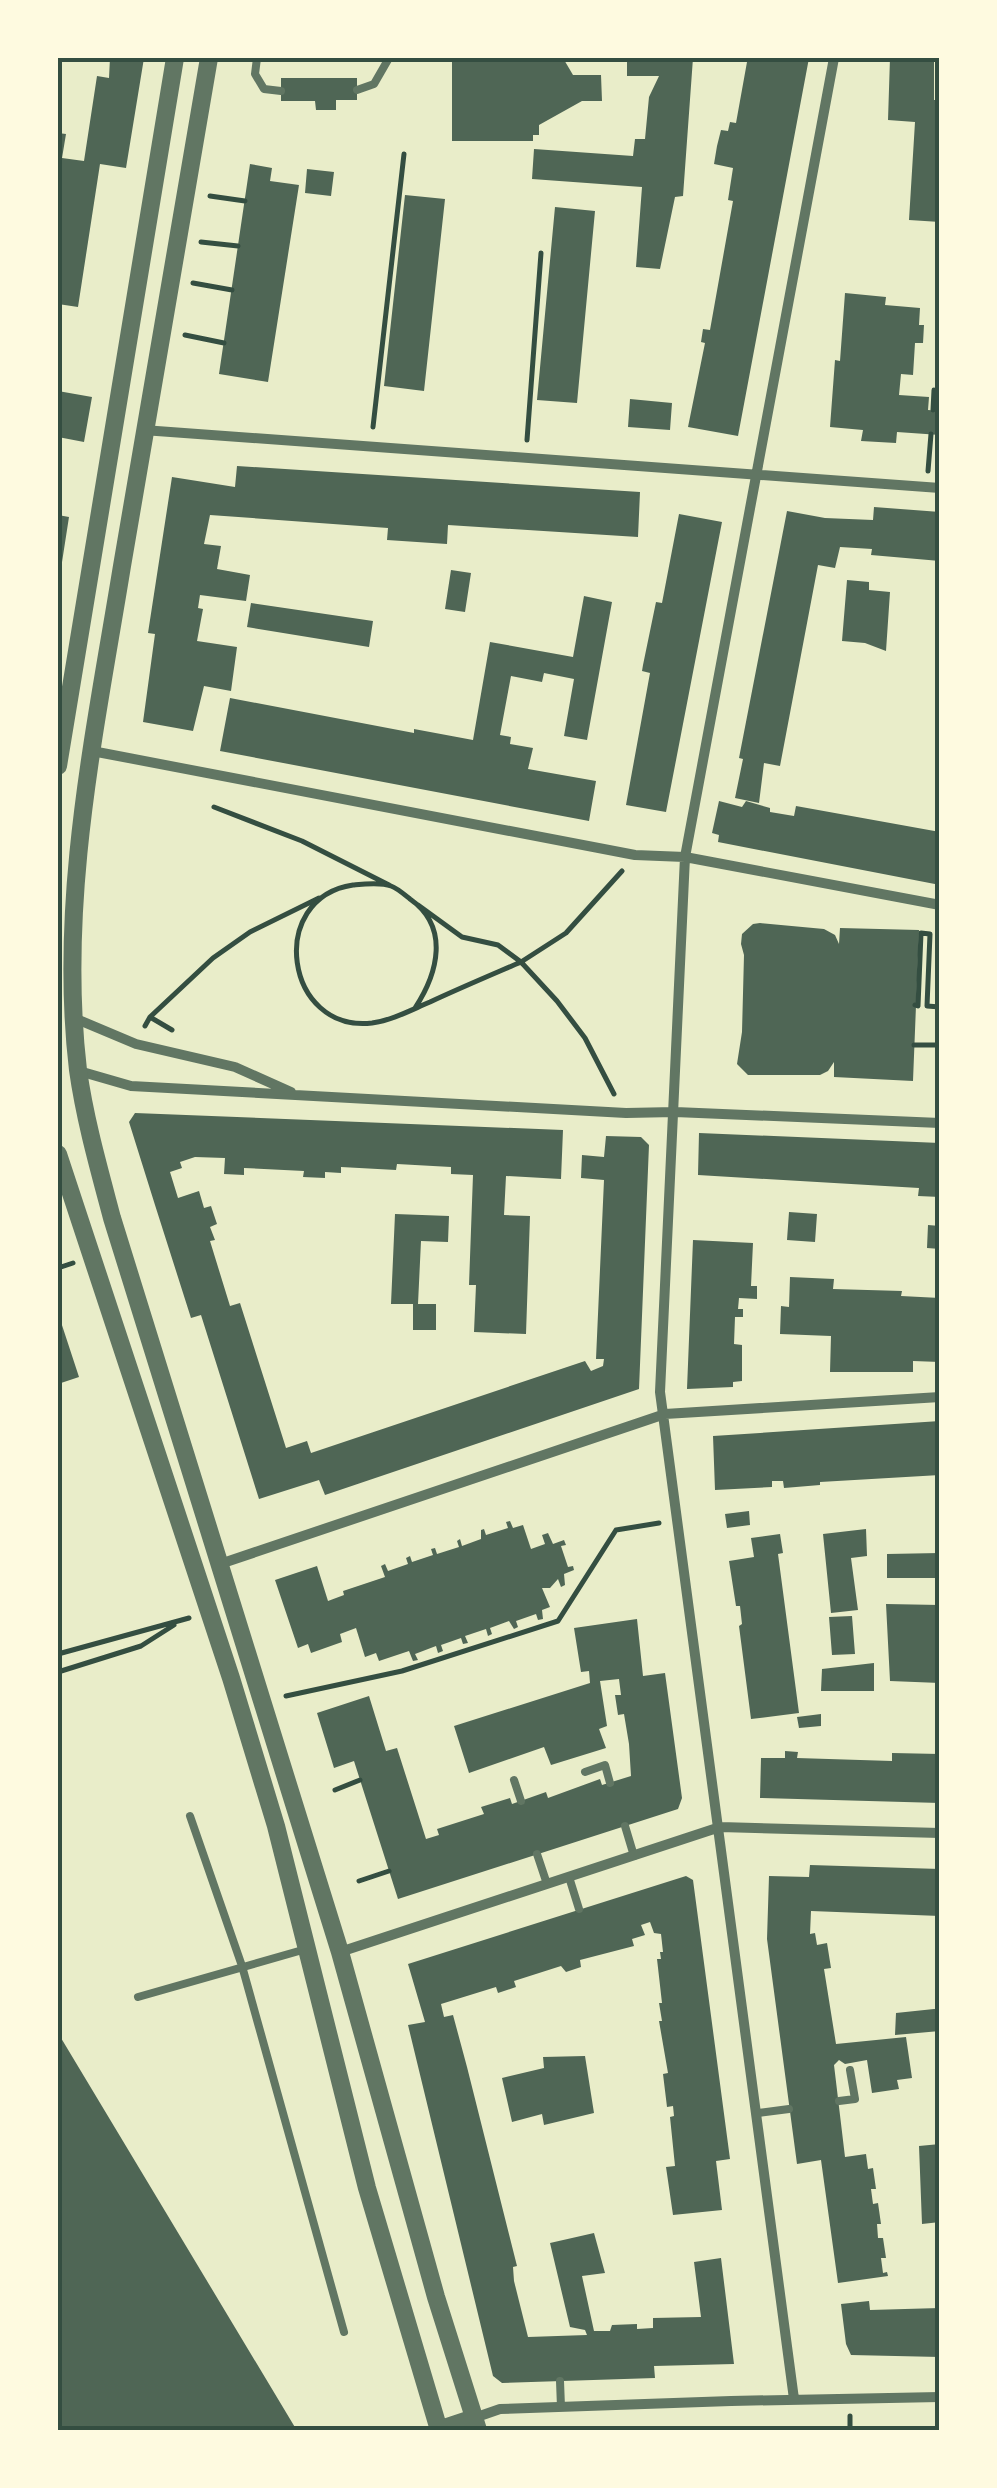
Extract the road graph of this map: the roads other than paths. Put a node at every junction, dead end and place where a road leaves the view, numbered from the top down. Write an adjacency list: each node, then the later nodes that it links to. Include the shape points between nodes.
1 (174, 58): 11 (street)
2 (210, 58): 8 (street)
3 (257, 58): 7 (lane, via 255,74 264,88)
4 (389, 58): 6 (lane, via 374,84)
5 (834, 58): 9 (street)
6 (357, 90)
7 (281, 92)
8 (143, 430): 9 (street); 12 (street)
9 (756, 474): 10 (street); 14 (street)
10 (940, 488)
11 (62, 713): 13 (street)
12 (92, 752): 14 (street, via 635,855); 16 (street)
13 (58, 766)
14 (686, 858): 15 (street); 20 (street)
15 (940, 904)
16 (66, 1014): 18 (street); 19 (street, via 136,1044 235,1067)
17 (58, 1061): 18 (street)
18 (78, 1071): 19 (street, via 131,1086); 25 (street, via 112,1218)
19 (301, 1096): 20 (street)
20 (675, 1112): 21 (street); 24 (street)
21 (940, 1123)
22 (58, 1154): 39 (street, via 231,1678)
23 (940, 1397): 24 (street)
24 (664, 1414): 25 (street); 32 (street)
25 (220, 1564): 40 (street)
26 (585, 1772): 28 (lane, via 604,1766)
27 (514, 1780): 29 (lane)
28 (610, 1782)
29 (521, 1801)
30 (190, 1816): 41 (lane)
31 (624, 1826): 35 (lane)
32 (720, 1827): 33 (street); 35 (street); 46 (street)
33 (940, 1833)
34 (537, 1854): 37 (lane)
35 (634, 1856): 36 (street)
36 (568, 1877): 37 (street); 38 (lane)
37 (547, 1884): 40 (street)
38 (580, 1910)
39 (308, 1949): 40 (street); 41 (lane); 53 (street, via 362,2170)
40 (340, 1952): 52 (street)
41 (242, 1966): 42 (lane); 47 (lane)
42 (138, 1997)
43 (850, 2070): 44 (lane, via 855,2099)
44 (839, 2102)
45 (789, 2109): 46 (lane)
46 (758, 2114): 50 (street)
47 (344, 2332)
48 (560, 2380): 51 (lane)
49 (940, 2398): 50 (street)
50 (794, 2399): 51 (street)
51 (561, 2407): 52 (street, via 500,2410)
52 (476, 2424): 53 (street)
53 (438, 2430)

